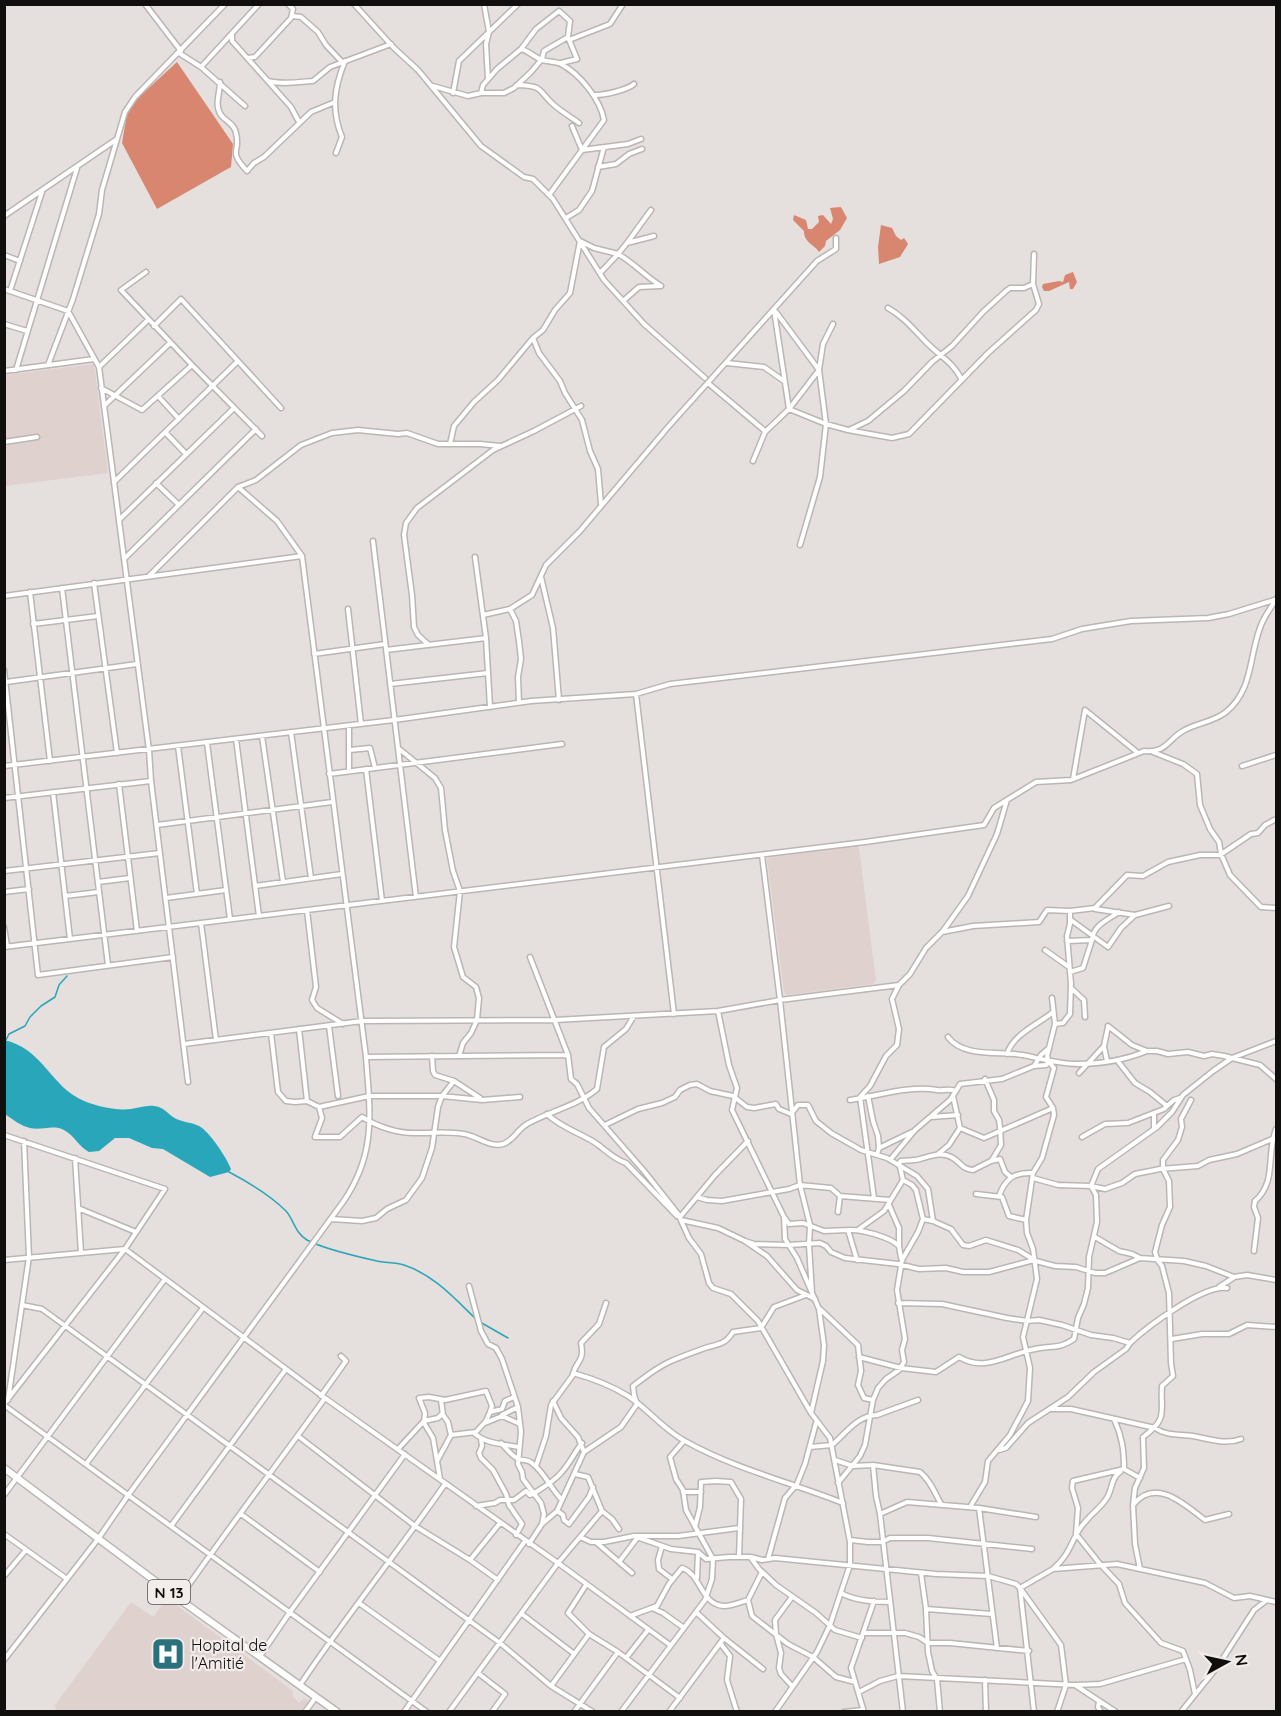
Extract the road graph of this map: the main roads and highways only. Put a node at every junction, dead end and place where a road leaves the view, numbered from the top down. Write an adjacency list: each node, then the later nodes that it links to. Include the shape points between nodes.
1 (4, 1468): 2 (main road, N 13)
2 (336, 1712)

